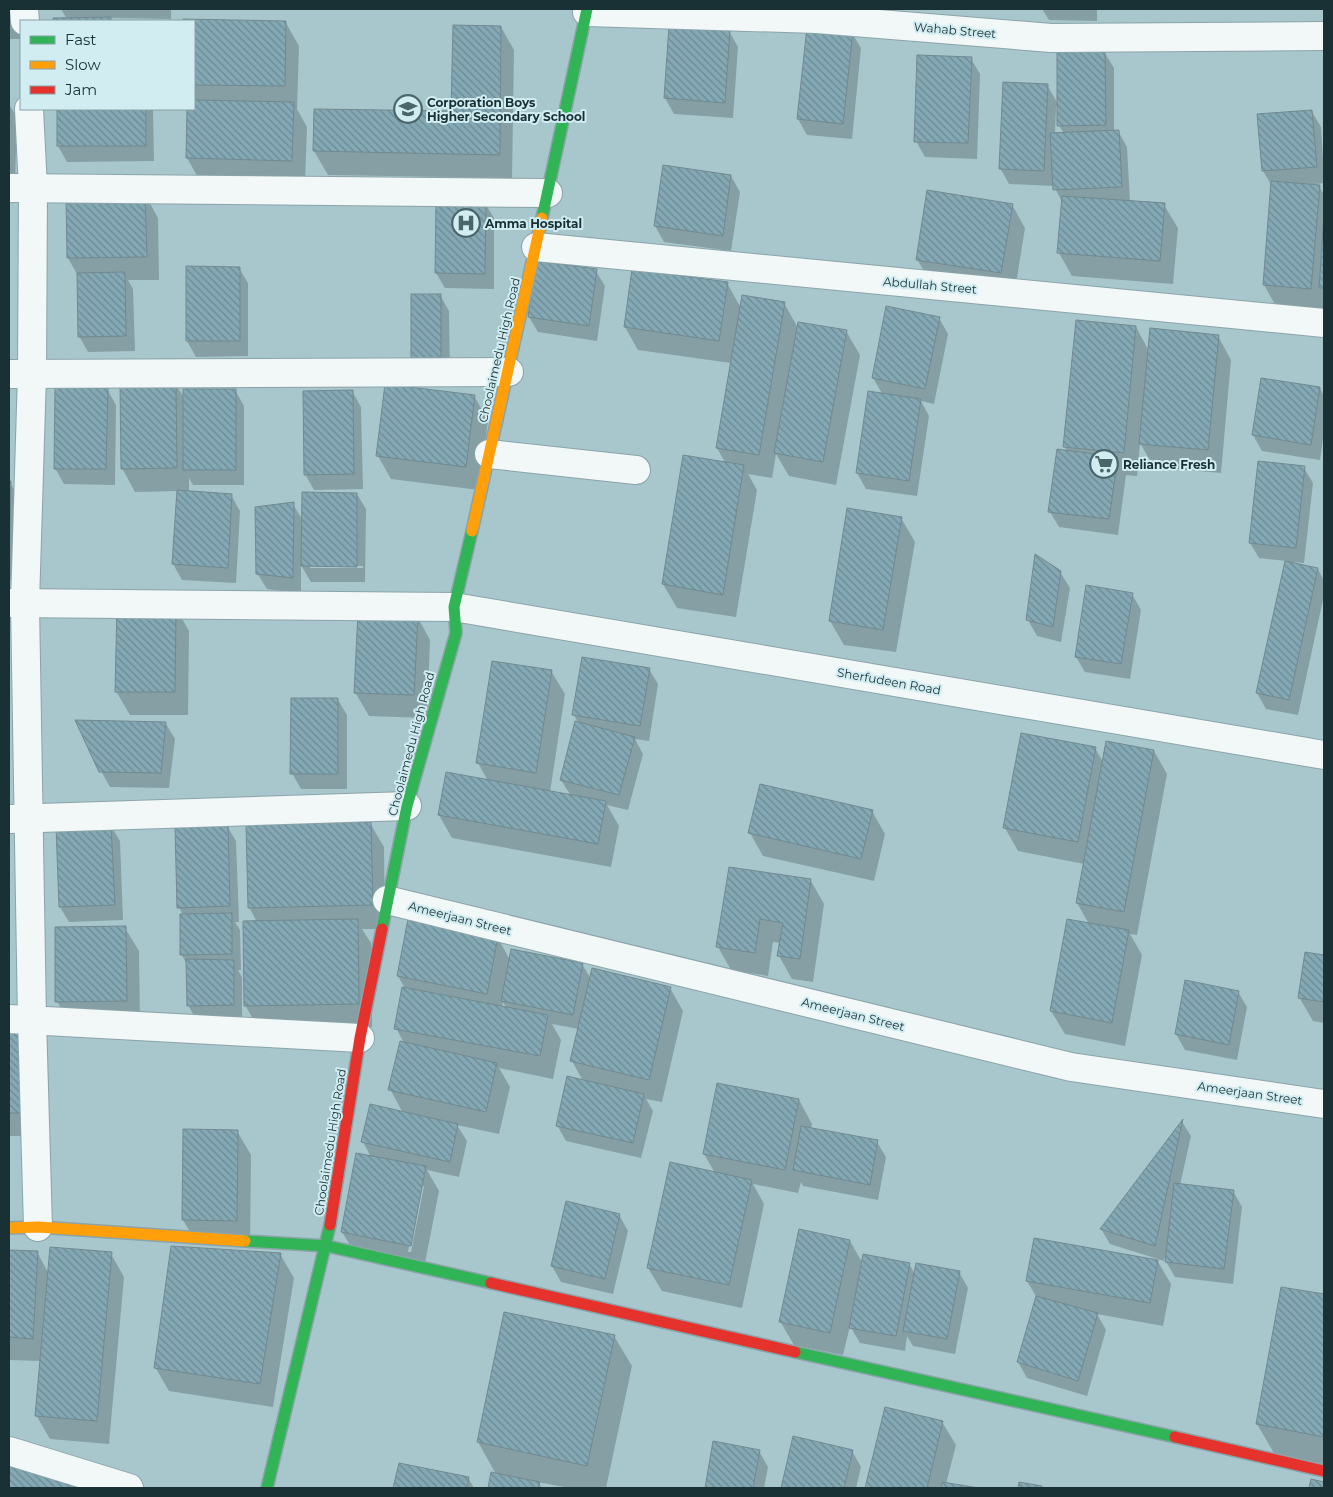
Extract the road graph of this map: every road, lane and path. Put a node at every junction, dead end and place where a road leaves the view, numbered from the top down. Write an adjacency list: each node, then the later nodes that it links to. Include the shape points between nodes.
1 (587, 10): 2 (street, Wahab Street, via 817,19 1051,38); 5 (street, Choolaimedu High Road)
2 (1324, 36)
3 (29, 110): 4 (street)
4 (21, 188): 5 (street); 9 (street)
5 (548, 193): 6 (street, Choolaimedu High Road)
6 (536, 247): 7 (street, Abdullah Street); 8 (street, Choolaimedu High Road)
7 (1324, 323)
8 (509, 372): 9 (street); 10 (street, Choolaimedu High Road)
9 (20, 374): 12 (street)
10 (489, 454): 11 (street); 13 (street, Choolaimedu High Road)
11 (636, 470)
12 (17, 603): 13 (street, Sherfudeen Road); 16 (street)
13 (454, 607): 14 (street, Sherfudeen Road); 15 (street, Choolaimedu High Road, via 456,633)
14 (1324, 755)
15 (407, 806): 16 (street); 17 (street, Choolaimedu High Road)
16 (19, 819): 18 (street)
17 (387, 900): 19 (street, Choolaimedu High Road); 20 (street, Ameerjaan Street, via 1071,1068)
18 (20, 1019): 19 (street); 21 (street)
19 (360, 1038): 23 (street, Choolaimedu High Road)
20 (1324, 1104)
21 (38, 1227): 22 (street); 23 (street)
22 (9, 1228)
23 (327, 1246): 25 (street); 27 (street, Choolaimedu High Road)
24 (9, 1451): 26 (street)
25 (1324, 1472)
26 (129, 1488)
27 (267, 1488)

